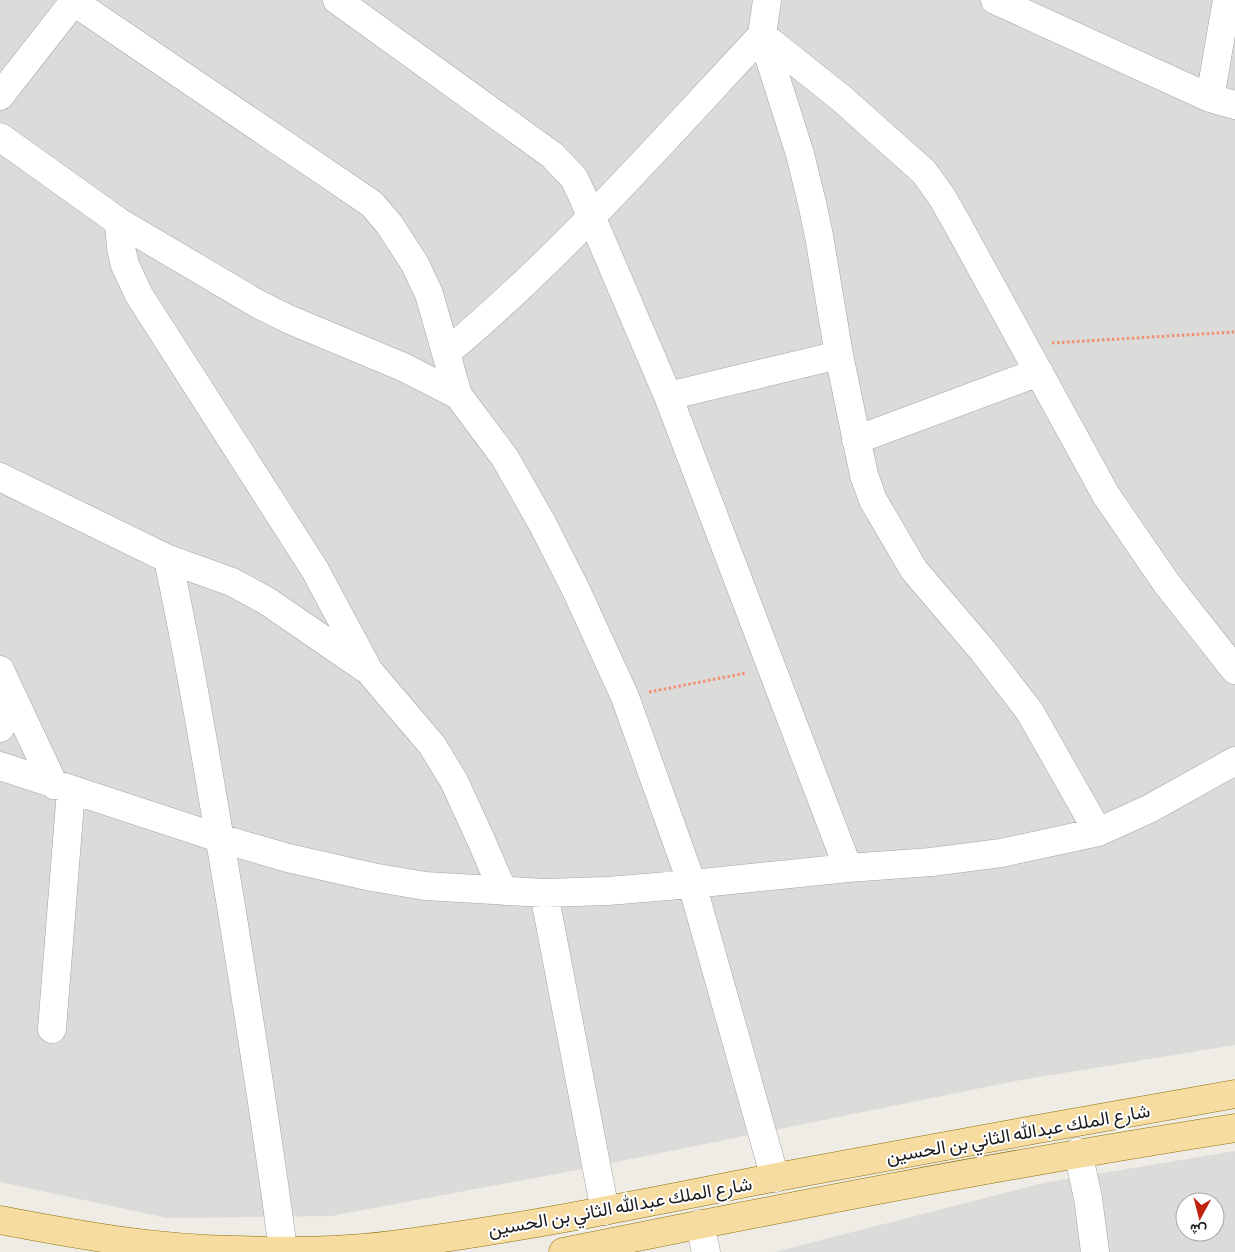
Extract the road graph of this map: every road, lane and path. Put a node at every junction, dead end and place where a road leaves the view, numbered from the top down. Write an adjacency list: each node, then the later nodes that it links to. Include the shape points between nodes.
1 (336, 0): 10 (street, via 552,155 574,178)
2 (767, 0): 6 (street)
3 (995, 0): 8 (street)
4 (1227, 0): 8 (street)
5 (74, 1): 7 (street); 14 (street, via 372,204 415,264 429,294)
6 (762, 35): 10 (street); 13 (street, via 841,98 924,172); 15 (street, via 812,203)
7 (0, 96)
8 (1222, 102)
9 (0, 137): 11 (street)
10 (592, 217): 14 (street, via 484,322); 18 (street)
11 (119, 222): 17 (street, via 258,304); 25 (street, via 125,265 139,295 315,570)
12 (1235, 332): 13 (path)
13 (1024, 344): 16 (street)
14 (446, 354): 17 (street)
15 (838, 355): 18 (street); 19 (street)
16 (1039, 372): 19 (street); 24 (street, via 1106,495 1167,584)
17 (458, 395): 26 (street, via 505,458 542,523)
18 (668, 396): 22 (street)
19 (856, 440): 32 (street, via 873,500 914,570 1030,712)
20 (0, 477): 21 (street)
21 (168, 559): 25 (street, via 232,582 267,601); 33 (street)
22 (771, 668): 26 (path); 34 (street)
23 (0, 670): 27 (street)
24 (1235, 670)
25 (369, 671): 36 (street, via 432,746 454,781)
26 (626, 697): 35 (street)
27 (15, 702): 28 (street); 31 (street)
28 (0, 728)
29 (1235, 761): 32 (street, via 1149,809)
30 (0, 766): 31 (street)
31 (62, 788): 33 (street); 38 (street)
32 (1098, 832): 34 (street, via 1001,853)
33 (219, 838): 36 (street, via 372,877 425,886); 48 (street, via 268,1134)
34 (848, 868): 35 (street)
35 (692, 884): 37 (street); 44 (street)
36 (502, 891): 37 (street)
37 (544, 893): 45 (street)
38 (52, 1029)
39 (1235, 1094): 40 (main road, شارع الملك عبدالله الثاني بن الحسين)
40 (1123, 1114): 42 (main road); 44 (main road, شارع الملك عبدالله الثاني بن الحسين)
41 (1235, 1128): 42 (main road, شارع الملك عبدالله الثاني بن الحسين)
42 (1127, 1144): 43 (main road, شارع الملك عبدالله الثاني بن الحسين)
43 (1078, 1152): 47 (main road, شارع الملك عبدالله الثاني بن الحسين); 51 (street)
44 (775, 1178): 45 (main road, شارع الملك عبدالله الثاني بن الحسين)
45 (605, 1211): 48 (main road, شارع الملك عبدالله الثاني بن الحسين, via 404,1244)
46 (0, 1220): 48 (main road, شارع الملك عبدالله الثاني بن الحسين, via 79,1236 171,1246)
47 (700, 1224): 49 (main road, شارع الملك عبدالله الثاني بن الحسين); 50 (street)
48 (283, 1250)
49 (563, 1252)
50 (706, 1252)
51 (1095, 1252)

